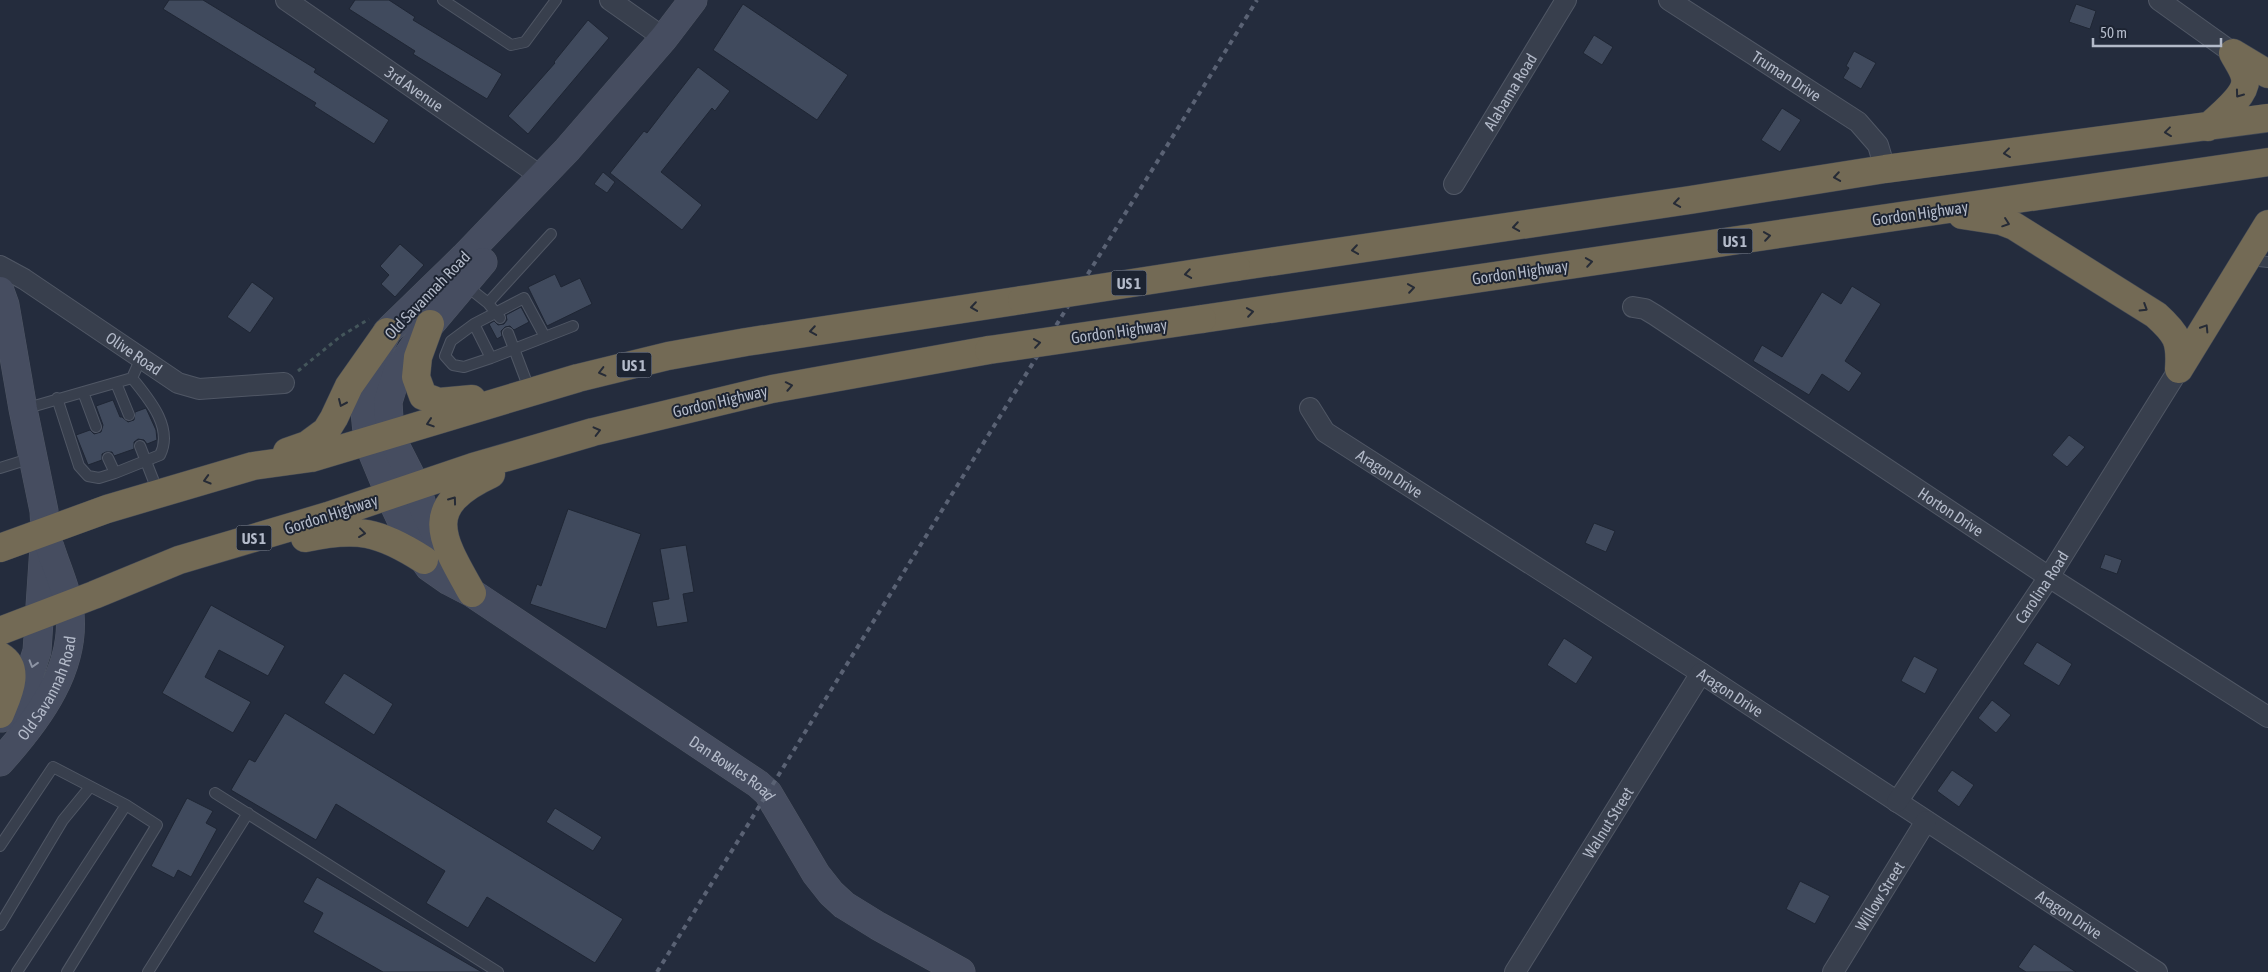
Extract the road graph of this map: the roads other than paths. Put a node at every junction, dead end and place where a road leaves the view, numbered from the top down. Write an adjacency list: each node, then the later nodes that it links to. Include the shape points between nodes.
1 (286, 0): 16 (street, 3rd Avenue)
2 (443, 0): 3 (lane, via 512,45 526,42)
3 (556, 0)
4 (610, 0): 9 (street)
5 (692, 0): 9 (street, Old Savannah Road)
6 (1566, 0): 17 (street, Alabama Road)
7 (1669, 0): 15 (street, Truman Drive, via 1858,122 1878,145)
8 (2159, 0): 10 (street)
9 (664, 38): 16 (street, Old Savannah Road)
10 (2233, 53): 11 (highway); 13 (highway, one-way to 13, via 2245,78 2244,87)
11 (2268, 74)
12 (2268, 118): 13 (highway, US 1)
13 (2208, 127): 15 (highway, US 1, one-way to 15)
14 (2268, 162): 18 (highway, Gordon Highway / US 1)
15 (1885, 169): 43 (highway, US 1, one-way to 43, bridge, via 845,326 688,353)
16 (542, 177): 23 (street, Old Savannah Road, via 529,210); 32 (street, Old Savannah Road)
17 (1454, 184)
18 (1941, 210): 38 (highway, one-way to 38, via 2014,226 2156,315 2172,329 2179,342); 50 (highway, Gordon Highway / US 1, one-way to 18, bridge, via 772,389 989,350)
19 (2268, 224): 21 (highway)
20 (551, 234): 26 (lane)
21 (2257, 261): 38 (highway, one-way to 21)
22 (0, 266): 24 (street, Olive Road)
23 (464, 284): 26 (lane); 29 (street, Old Savannah Road)
24 (12, 285): 25 (street); 36 (street, Olive Road); 46 (street, via 5,305)
25 (0, 286)
26 (488, 303): 28 (lane)
27 (1633, 307): 64 (street, Horton Drive, via 1655,315)
28 (498, 315): 30 (lane); 34 (lane, via 524,298)
29 (430, 324): 43 (highway, via 418,357 416,377 423,396 439,402); 49 (street, Old Savannah Road, via 398,370 390,389 387,418)
30 (474, 324): 37 (lane); 37 (lane, via 451,342 446,356 453,365 464,367)
31 (573, 326): 34 (lane)
32 (392, 327): 49 (street, Old Savannah Road, via 371,366 367,384 366,412); 55 (highway, one-way to 55, via 349,386 326,431 307,444)
33 (508, 333): 35 (lane)
34 (545, 337): 35 (lane)
35 (515, 348): 37 (lane); 43 (lane)
36 (141, 358): 39 (lane); 41 (street, Olive Road, via 178,383 199,389)
37 (491, 358)
38 (2179, 369): 64 (street, Carolina Road)
39 (132, 378): 40 (lane); 54 (lane, via 153,405 164,432 165,445 160,455)
40 (116, 382): 42 (lane); 47 (lane)
41 (284, 382)
42 (83, 392): 44 (lane); 48 (lane)
43 (530, 392): 49 (highway, US 1, one-way to 49)
44 (57, 398): 46 (lane); 57 (lane, via 79,466 88,476 99,478)
45 (1310, 408): 71 (street, Aragon Drive, via 1325,432)
46 (23, 409): 52 (street)
47 (128, 414)
48 (96, 427)
49 (379, 439): 55 (highway, US 1, via 311,458); 58 (street, Old Savannah Road); 60 (street, Old Savannah Road)
50 (564, 440): 58 (highway, Gordon Highway / US 1); 65 (highway, one-way to 50, via 445,540 444,515 450,502 472,483)
51 (140, 446): 54 (lane)
52 (33, 458): 56 (lane); 61 (street)
53 (108, 458): 57 (lane)
54 (147, 460): 57 (lane); 59 (lane)
55 (253, 466): 59 (highway, US 1, one-way to 59)
56 (0, 468)
57 (115, 473)
58 (416, 486): 60 (highway, Gordon Highway / US 1); 65 (street, Dan Bowles Road, via 449,561)
59 (158, 494): 61 (highway, US 1)
60 (390, 495): 63 (street, Dan Bowles Road, via 412,543); 66 (highway, Gordon Highway / US 1, via 179,560)
61 (45, 531): 62 (highway, US 1); 67 (street); 68 (street)
62 (0, 548)
63 (424, 560): 65 (street, Dan Bowles Road, via 449,581); 66 (highway, one-way to 63, via 335,531 378,535)
64 (2049, 577): 73 (street, Horton Drive); 78 (street, Carolina Road)
65 (472, 593): 88 (street, Dan Bowles Road, via 758,784 768,792 816,874 831,893 878,926)
66 (94, 596): 67 (highway, Gordon Highway / US 1)
67 (68, 605): 68 (highway, Gordon Highway / US 1); 75 (street, Old Savannah Road, via 67,650 53,692)
68 (40, 616): 69 (highway, Gordon Highway / US 1); 74 (street, one-way to 74, via 37,651 28,679)
69 (0, 630)
70 (0, 656): 72 (highway, via 9,664 11,672 9,691)
71 (1701, 673): 78 (street, Aragon Drive); 89 (street, Walnut Street)
72 (0, 714)
73 (2268, 717)
74 (0, 721)
75 (0, 762)
76 (90, 787): 79 (lane); 82 (lane, via 53,767); 83 (lane, via 63,820)
77 (215, 793): 80 (lane)
78 (1897, 802): 81 (street, Aragon Drive)
79 (126, 805): 84 (lane); 85 (lane, via 157,825)
80 (248, 814): 86 (lane); 87 (lane)
81 (1926, 821): 90 (street, Willow Street); 91 (street, Aragon Drive)
82 (0, 846)
83 (0, 925)
84 (17, 972)
85 (67, 972)
86 (148, 972)
87 (498, 972)
88 (961, 972)
89 (1516, 972)
90 (1833, 972)
91 (2155, 972)

